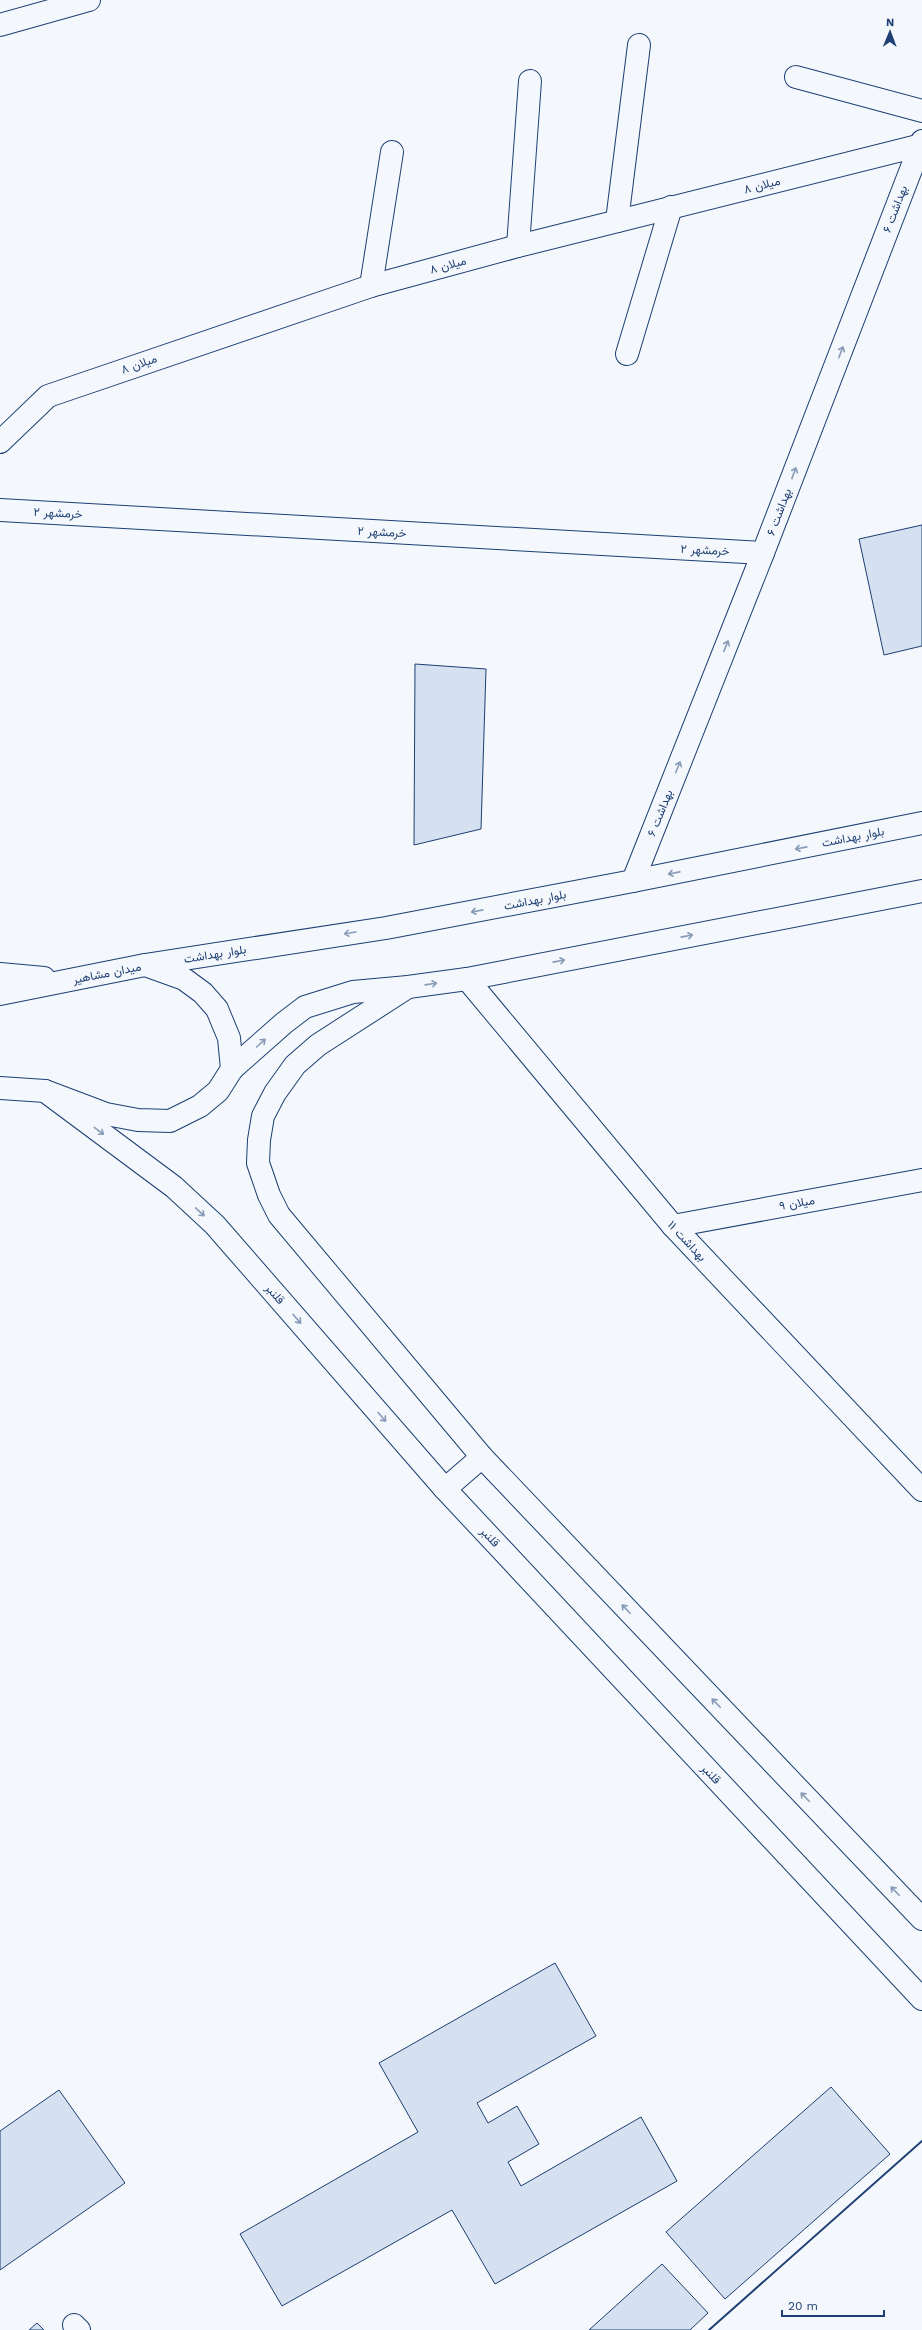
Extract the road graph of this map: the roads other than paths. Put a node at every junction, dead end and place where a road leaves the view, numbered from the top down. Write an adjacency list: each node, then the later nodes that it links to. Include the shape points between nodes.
1 (89, 0): 2 (main road)
2 (0, 26)
3 (639, 45): 10 (main road)
4 (796, 77): 6 (main road)
5 (530, 81): 11 (main road)
6 (922, 111)
7 (921, 144): 9 (main road, میلان ۸); 16 (main road, بهداشت ۶, one-way to 7)
8 (392, 152): 12 (main road)
9 (671, 208): 10 (main road, میلان ۸); 13 (main road)
10 (617, 221): 11 (main road, میلان ۸)
11 (518, 246): 12 (main road, میلان ۸)
12 (370, 286): 14 (main road, میلان ۸, via 48,396)
13 (627, 354)
14 (0, 442)
15 (0, 510): 16 (main road, خرمشهر ۲)
16 (763, 553): 18 (main road, بهداشت ۶, one-way to 16)
17 (922, 823): 18 (main road, بلوار بهداشت, one-way to 18)
18 (633, 881): 20 (main road, بلوار بهداشت, one-way to 20, via 386,928)
19 (922, 891): 22 (main road, one-way to 19)
20 (145, 965): 23 (main road, میدان مشاهیر); 26 (main road, میدان مشاهیر, via 184,979 203,993 217,1009 229,1038)
21 (0, 974): 23 (main road)
22 (467, 979): 24 (main road, one-way to 22); 30 (main road, بهداشت ۱۱)
23 (71, 980): 25 (main road, میدان مشاهیر)
24 (408, 988): 26 (main road, one-way to 24, via 305,1007 353,992); 31 (main road, via 318,1045 295,1066 275,1093 263,1116 258,1164 279,1215)
25 (0, 994)
26 (232, 1070): 28 (main road, via 218,1091 200,1106 170,1121 138,1120 106,1114)
27 (0, 1088): 28 (main road)
28 (45, 1091): 32 (main road, قلنبر, one-way to 32, via 174,1187 215,1225)
29 (922, 1180): 30 (main road, میلان ۹)
30 (673, 1226): 33 (main road, بهداشت ۱۱)
31 (482, 1457): 32 (main road); 34 (main road, one-way to 31)
32 (445, 1489): 35 (main road, قلنبر)
33 (922, 1490)
34 (922, 1919)
35 (922, 1999)

